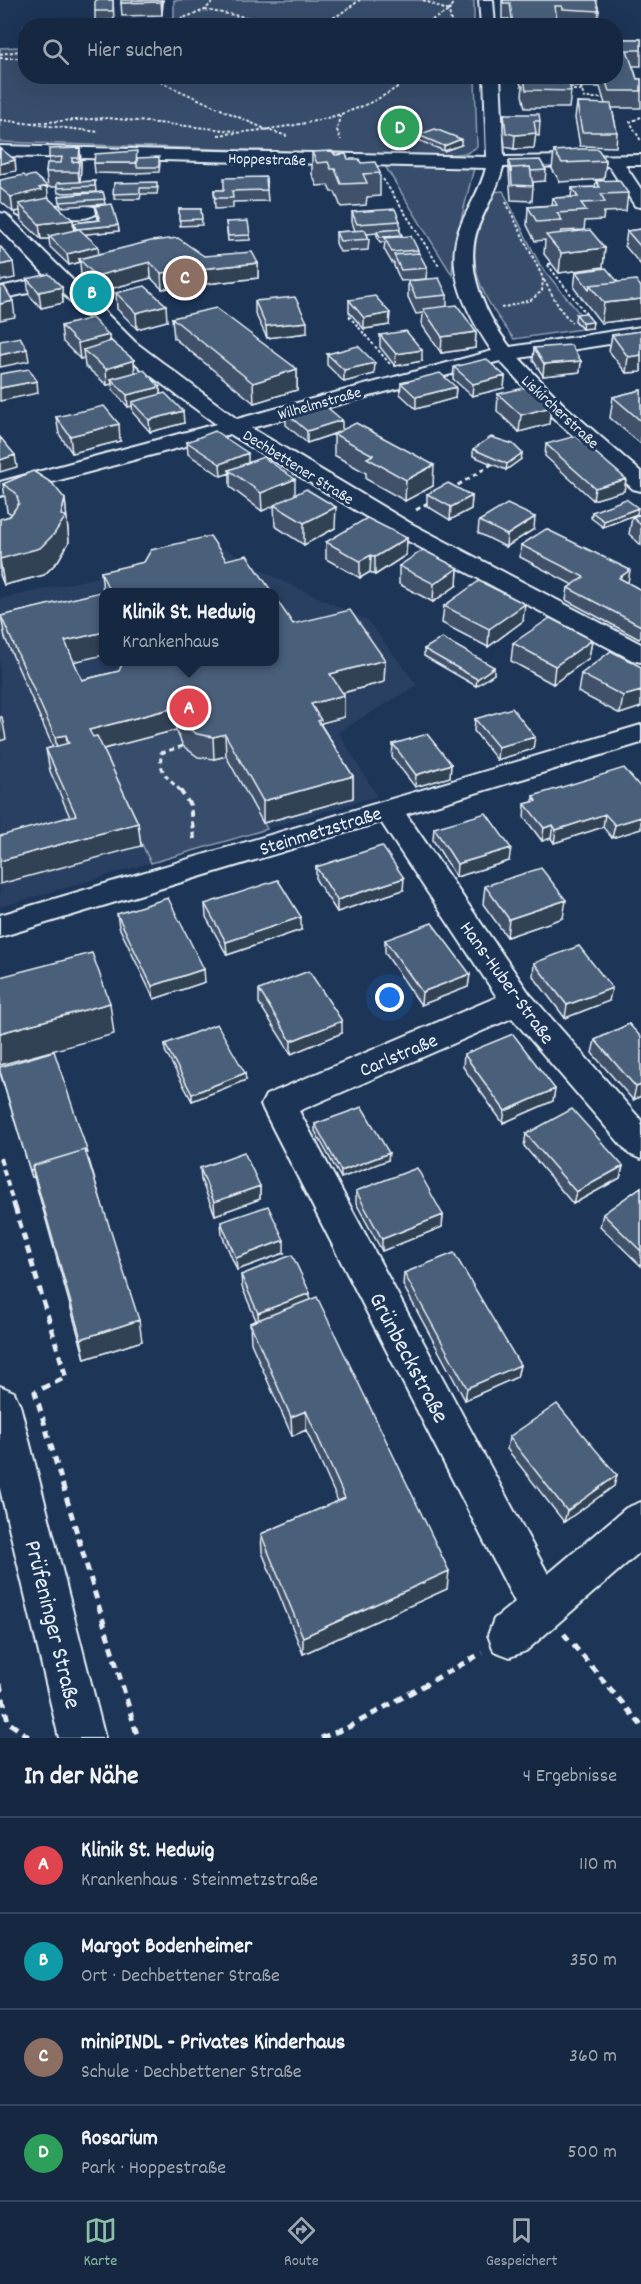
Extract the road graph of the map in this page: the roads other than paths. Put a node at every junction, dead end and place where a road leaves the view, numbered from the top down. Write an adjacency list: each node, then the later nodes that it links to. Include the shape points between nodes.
1 (486, 0): 2 (street)
2 (487, 18)
3 (492, 84): 7 (street)
4 (0, 151): 7 (street, Hoppestraße)
5 (614, 160): 6 (street, Hoppestraße); 7 (street, Hoppestraße); 8 (street)
6 (641, 160)
7 (493, 167): 14 (street, Liskircherstraße, via 464,249 465,274 479,314)
8 (641, 202)
9 (91, 210): 10 (street, via 43,210)
10 (1, 219): 11 (street, Dechbettener Straße)
11 (61, 279): 12 (street); 15 (street, Dechbettener Straße, via 129,348)
12 (0, 292)
13 (641, 333): 14 (street, Wilhelmstraße)
14 (504, 354): 15 (street, Wilhelmstraße); 16 (street, Liskircherstraße, via 526,382)
15 (234, 426): 17 (street, Wilhelmstraße); 18 (street, Dechbettener Straße, via 328,486)
16 (641, 484)
17 (0, 489)
18 (641, 654)
19 (641, 734): 20 (street, Steinmetzstraße)
20 (388, 810): 21 (street, Steinmetzstraße); 22 (street, Hans-Huber-Straße)
21 (0, 926)
22 (518, 1002): 23 (street, Carlstraße); 24 (street, Hans-Huber-Straße)
23 (278, 1105): 27 (street, Grünbeckstraße)
24 (641, 1144)
25 (0, 1405): 29 (street, Prüfeninger Straße)
26 (641, 1523): 27 (street)
27 (542, 1608): 28 (street)
28 (510, 1635)
29 (82, 1738)

